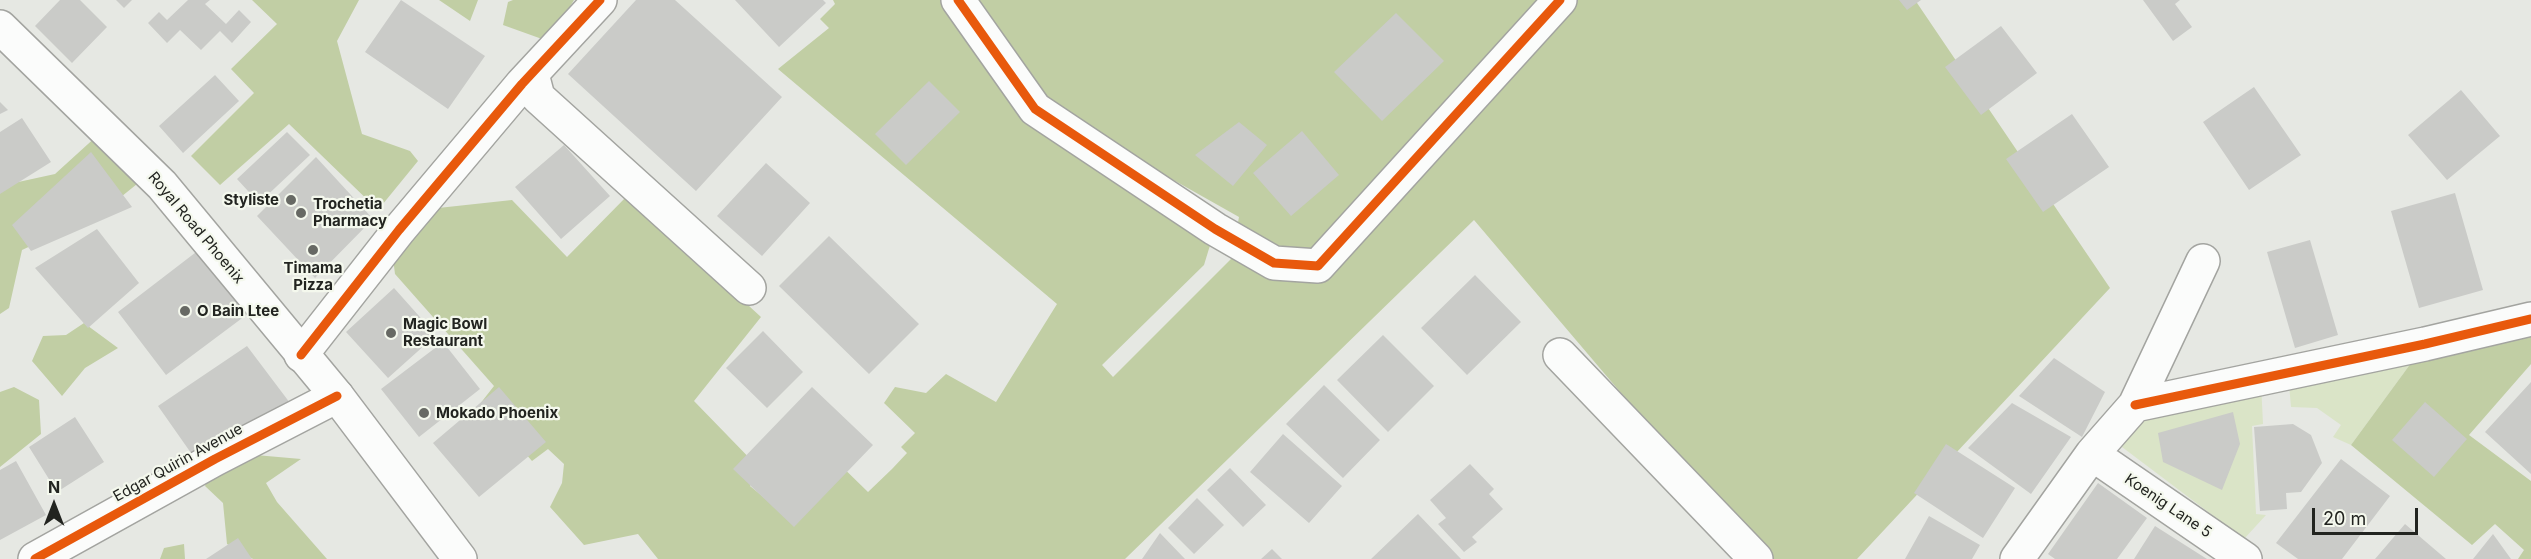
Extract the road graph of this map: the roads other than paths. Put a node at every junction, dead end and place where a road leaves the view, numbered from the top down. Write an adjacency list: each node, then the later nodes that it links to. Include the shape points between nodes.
1 (600, 0): 5 (street)
2 (958, 0): 3 (street, via 1035,109 1215,229 1274,263 1318,266)
3 (1560, 0)
4 (0, 27): 9 (street, Royal Road Phoenix, via 162,184)
5 (532, 74): 7 (street, via 538,97); 9 (street, via 399,230)
6 (2203, 261): 12 (street)
7 (749, 288)
8 (2531, 319): 12 (street)
9 (302, 355): 11 (street, Royal Road Phoenix)
10 (1560, 355): 16 (street)
11 (337, 396): 14 (street, Edgar Quirin Avenue); 15 (street, Royal Road Phoenix)
12 (2135, 405): 13 (street)
13 (2091, 454): 17 (street); 18 (street, Koenig Lane 5)
14 (35, 559)
15 (460, 559)
16 (1756, 559)
17 (2017, 559)
18 (2245, 559)

